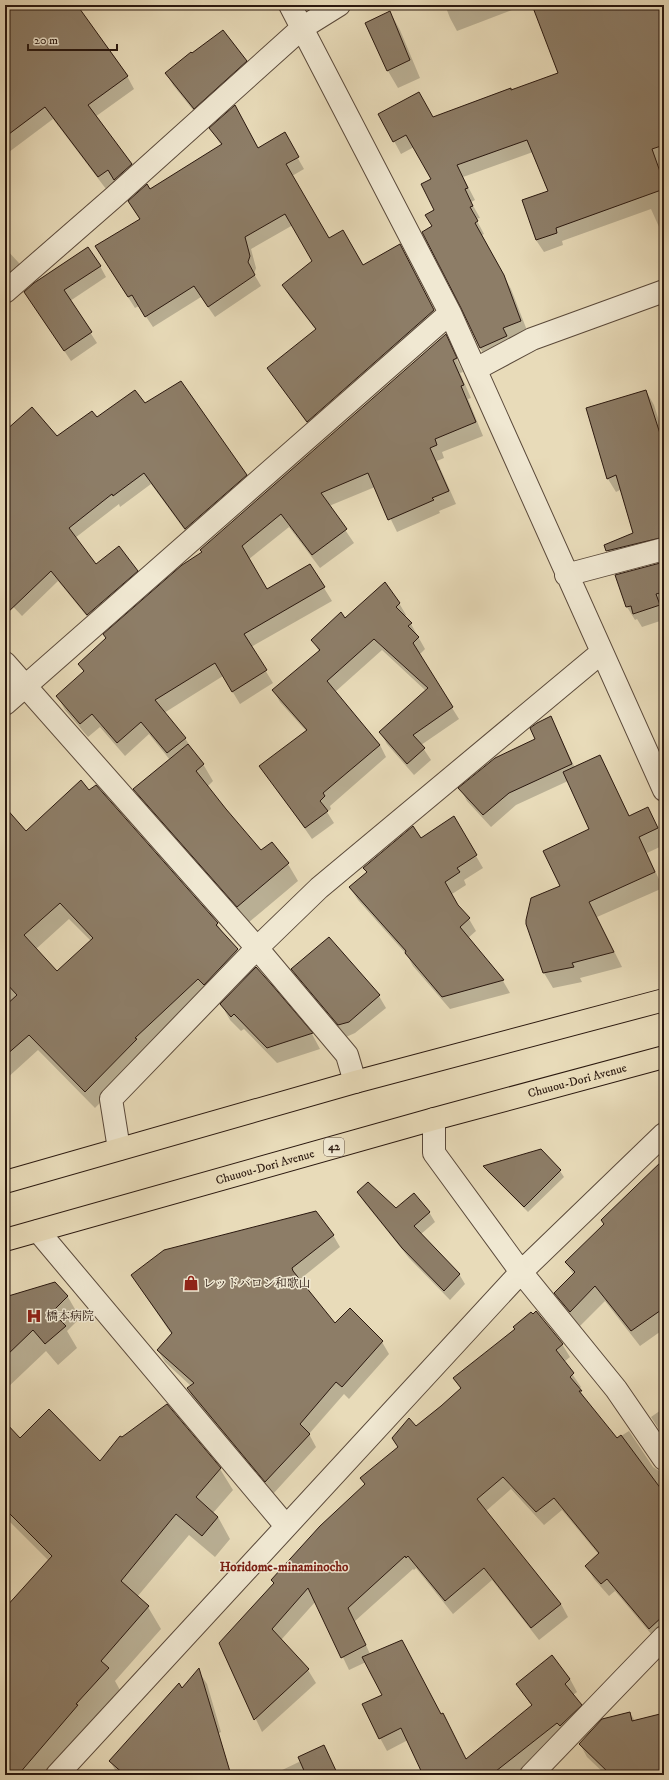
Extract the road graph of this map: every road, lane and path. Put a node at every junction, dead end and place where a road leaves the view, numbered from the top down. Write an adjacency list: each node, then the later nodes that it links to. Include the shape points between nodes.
1 (290, 5): 3 (street)
2 (339, 5): 3 (street)
3 (302, 28): 5 (street); 6 (street)
4 (664, 290): 7 (street, via 532,339)
5 (5, 292)
6 (450, 314): 7 (street); 12 (street)
7 (476, 369): 9 (street)
8 (664, 549): 9 (street)
9 (566, 575): 10 (street)
10 (602, 652): 14 (street); 15 (street, via 319,888)
11 (5, 663): 12 (street)
12 (26, 686): 13 (street); 15 (street)
13 (5, 704)
14 (664, 790)
15 (256, 948): 18 (street, via 347,1055); 21 (street, via 110,1099)
16 (664, 1000): 18 (highway)
17 (664, 1057): 19 (highway, Chuuou-Dori Avenue / 42)
18 (355, 1082): 21 (highway)
19 (434, 1119): 23 (highway, Chuuou-Dori Avenue / 42); 25 (street, via 434,1153)
20 (664, 1134): 25 (street)
21 (119, 1149): 22 (highway)
22 (5, 1182)
23 (38, 1231): 24 (highway, Chuuou-Dori Avenue / 42); 27 (street)
24 (5, 1240)
25 (521, 1272): 26 (street, via 616,1389); 27 (street)
26 (664, 1459)
27 (286, 1526): 29 (street)
28 (664, 1637): 30 (street)
29 (57, 1775)
30 (532, 1775)

